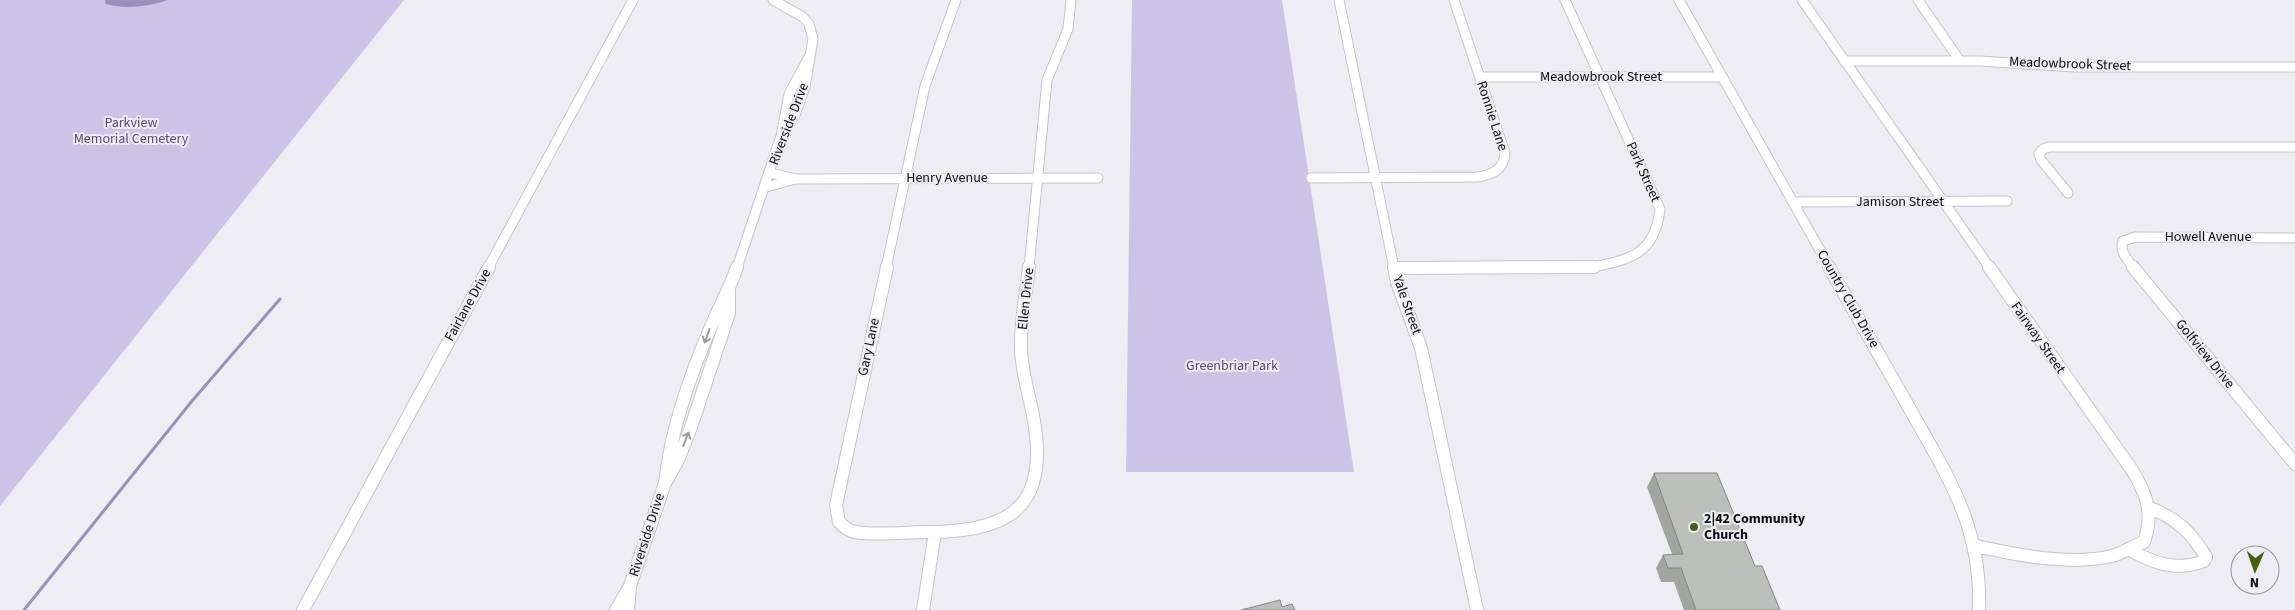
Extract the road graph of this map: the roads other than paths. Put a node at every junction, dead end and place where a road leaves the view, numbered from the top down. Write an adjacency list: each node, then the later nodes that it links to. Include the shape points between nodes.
1 (633, 0): 39 (street, Fairlane Drive)
2 (773, 0): 18 (street, Riverside Drive, via 792,9 809,24 813,39 808,73 795,116 781,136)
3 (956, 0): 19 (street, Gary Lane, via 947,34 932,65)
4 (1071, 0): 20 (street, Ellen Drive, via 1068,29 1047,80)
5 (1339, 0): 23 (street, Yale Street)
6 (1454, 0): 14 (street, Ronnie Lane)
7 (1565, 0): 15 (street, Park Street)
8 (1679, 0): 16 (street, Country Club Drive)
9 (1802, 0): 11 (street, Fairway Street)
10 (1918, 0): 12 (street)
11 (1844, 61): 12 (street, Meadowbrook Street); 29 (street, Fairway Street)
12 (1960, 61): 13 (street, Meadowbrook Street, via 2075,67)
13 (2295, 67)
14 (1480, 77): 15 (street, Meadowbrook Street); 23 (street, Ronnie Lane, via 1505,153 1499,170 1477,177)
15 (1600, 77): 16 (street, Meadowbrook Street); 32 (street, Park Street, via 1660,210 1658,227 1646,247 1626,259 1586,268)
16 (1722, 77): 28 (street, Country Club Drive)
17 (2295, 147): 26 (street, via 2049,147 2040,151 2041,160)
18 (770, 172): 24 (street, Henry Avenue); 25 (street, Riverside Drive)
19 (905, 178): 20 (street, Henry Avenue); 24 (street, Henry Avenue); 35 (street, Gary Lane, via 835,511 841,525 854,532)
20 (1038, 178): 21 (street, Henry Avenue); 35 (street, Ellen Drive, via 1021,349 1024,378 1038,436 1036,476 1026,499 997,521 954,532)
21 (1098, 178)
22 (1311, 178): 23 (street)
23 (1375, 178): 32 (street, Yale Street)
24 (796, 179): 25 (street, Henry Avenue)
25 (766, 187): 38 (street, Riverside Drive, via 729,292 730,313 707,382 678,460 665,483)
26 (2068, 192)
27 (2007, 201): 29 (street, Jamison Street)
28 (1793, 202): 29 (street, Jamison Street); 36 (street, Country Club Drive, via 1948,476 1966,514)
29 (1942, 202): 34 (street, Fairway Street, via 2132,470 2144,489)
30 (2295, 238): 31 (street, Howell Avenue, via 2135,237)
31 (2122, 243): 33 (street, Golfview Drive, via 2123,254)
32 (1394, 268): 43 (street, Yale Street, via 1421,348)
33 (2295, 464)
34 (2150, 508): 37 (street, Fairway Street, via 2151,527 2144,542); 37 (street, via 2170,515 2184,527 2201,548 2206,557 2204,561 2185,567 2168,566 2150,562)
35 (935, 532): 42 (street)
36 (1976, 546): 37 (street, Fairway Street, via 1995,551 2083,558 2111,556); 44 (street, Country Club Drive, via 1981,587)
37 (2128, 549)
38 (630, 586): 40 (street, Riverside Drive); 41 (street, Riverside Drive)
39 (304, 610)
40 (616, 610)
41 (628, 610)
42 (924, 610)
43 (1477, 610)
44 (1979, 610)

